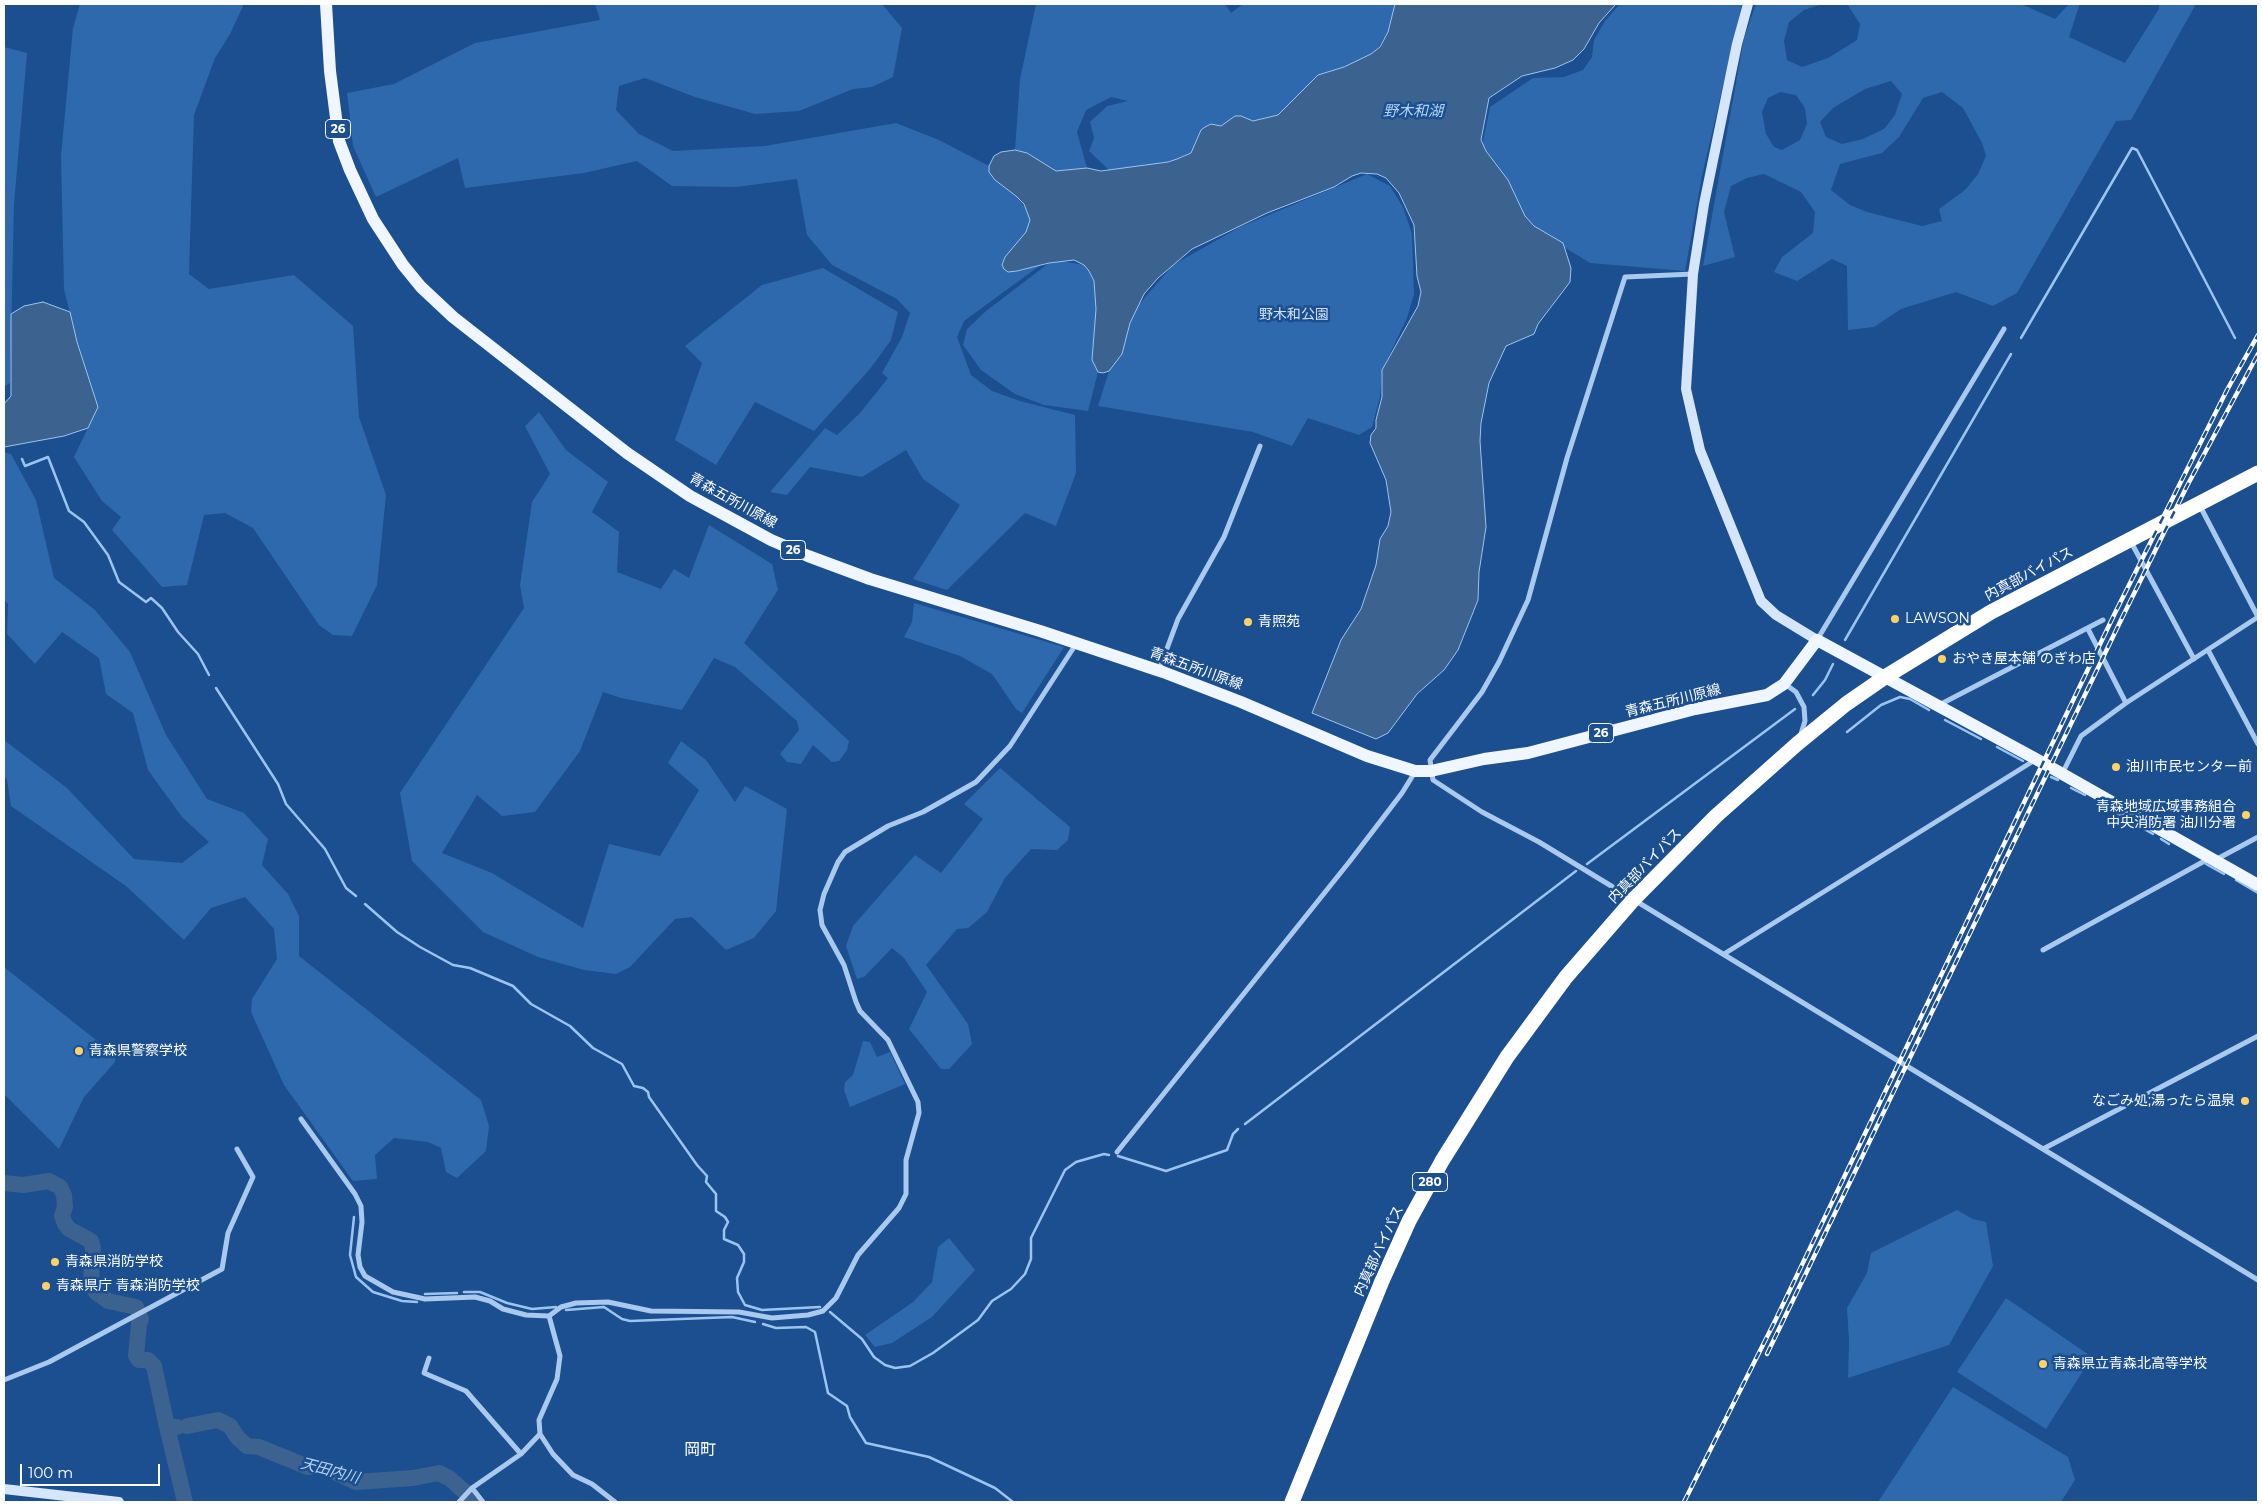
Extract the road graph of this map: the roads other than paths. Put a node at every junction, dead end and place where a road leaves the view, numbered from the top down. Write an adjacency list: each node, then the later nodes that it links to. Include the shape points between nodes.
1 (326, 4): 13 (main road, 青森五所川原線 / 26, via 339,141 350,170 373,220 402,265 453,317 627,453 690,496 742,525 861,576)
2 (1748, 4): 3 (street, via 1708,186)
3 (1693, 274): 12 (street, via 1686,389 1700,450 1761,601 1776,615); 26 (street, via 1625,277 1567,458 1528,600 1482,692 1430,760)
4 (2004, 329): 12 (street)
5 (1260, 446): 16 (street, via 1224,537 1178,619)
6 (2257, 476): 7 (highway, 内真部バイパス / 280)
7 (2198, 504): 8 (highway, 内真部バイパス / 280); 9 (street)
8 (2130, 540): 15 (street); 17 (highway, 内真部バイパス / 280, via 1991,612)
9 (2258, 617): 14 (street)
10 (2103, 620): 11 (street)
11 (2088, 629): 19 (street); 20 (street)
12 (1817, 640): 17 (main road); 18 (main road, 青森五所川原線 / 26)
13 (1076, 644): 16 (main road, 青森五所川原線 / 26); 40 (street, via 1010,746 976,782 844,852 824,894 820,910 822,925 844,965 860,1011 888,1040 920,1112 906,1160 906,1194 899,1208 858,1255 836,1298 823,1311 772,1318 739,1312 651,1311 608,1302 576,1303 561,1307)
14 (2208, 650): 15 (street); 21 (street)
15 (2194, 659): 19 (street)
16 (1158, 671): 25 (main road, 青森五所川原線 / 26, via 1241,702 1367,756)
17 (1885, 677): 20 (main road); 22 (highway, 内真部バイパス / 280)
18 (1784, 684): 22 (street, via 1796,692 1804,707 1805,721); 26 (main road, 青森五所川原線 / 26, via 1754,698 1695,709 1528,753 1484,758)
19 (2126, 703): 27 (street, via 2081,736)
20 (1939, 706): 24 (main road)
21 (2256, 733): 23 (street)
22 (1797, 744): 31 (highway, 内真部バイパス / 280, via 1716,816)
23 (2258, 744)
24 (2036, 759): 27 (main road); 33 (street)
25 (1415, 771): 26 (main road, 青森五所川原線 / 26); 38 (street, via 1350,862)
26 (1431, 771): 31 (street, via 1433,780 1482,812)
27 (2062, 774): 29 (main road)
28 (2258, 837): 29 (street)
29 (2213, 859): 30 (main road); 32 (street)
30 (2258, 885)
31 (1633, 900): 33 (street); 51 (highway, 内真部バイパス / 280, via 1566,977 1507,1057 1442,1161 1382,1281)
32 (2043, 950)
33 (1724, 954): 37 (street)
34 (2258, 1036): 37 (street)
35 (301, 1119): 40 (street, via 355,1194 360,1206 362,1222 358,1255 365,1276 393,1292 425,1299 475,1297 526,1315)
36 (236, 1149): 42 (street, via 253,1177 228,1233 222,1269 49,1362)
37 (2043, 1149): 39 (street)
38 (1117, 1152)
39 (2258, 1280)
40 (550, 1316): 43 (street, via 560,1356 557,1379 539,1420)
41 (429, 1358): 44 (street, via 424,1373 466,1391)
42 (4, 1380)
43 (540, 1434): 44 (street); 50 (street, via 572,1475 592,1484)
44 (521, 1454): 46 (street)
45 (5, 1488): 48 (street)
46 (471, 1490): 47 (street); 49 (street)
47 (461, 1500)
48 (119, 1502)
49 (483, 1502)
50 (615, 1502)
51 (1292, 1502)

